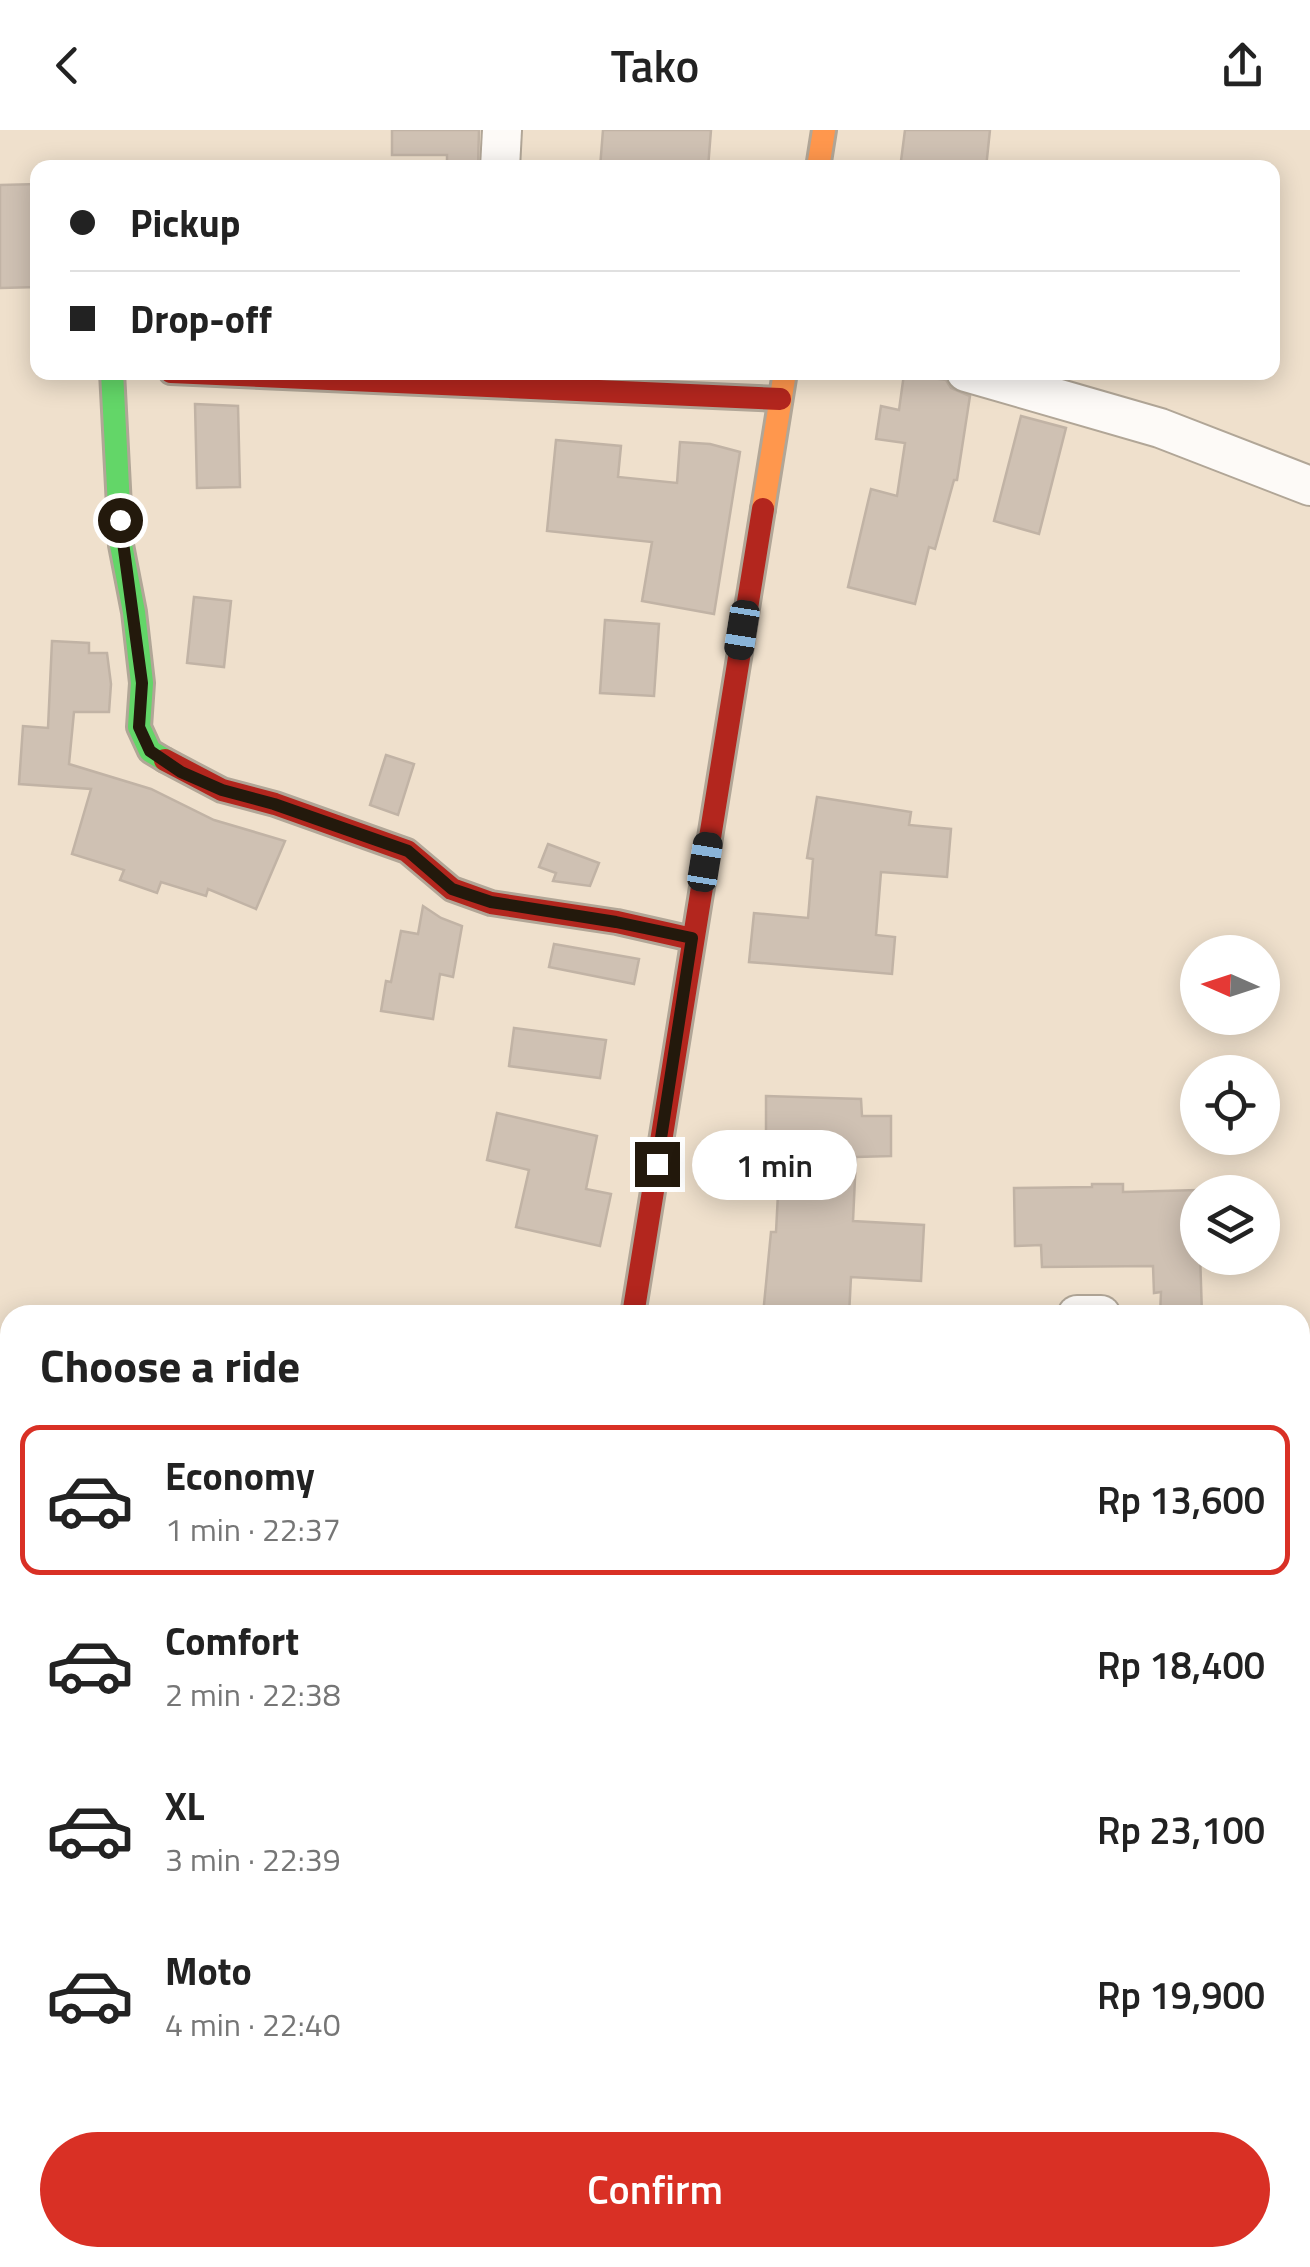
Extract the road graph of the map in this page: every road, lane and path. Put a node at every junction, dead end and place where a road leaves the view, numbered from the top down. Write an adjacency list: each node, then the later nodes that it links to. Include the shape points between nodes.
1 (502, 130): 3 (street)
2 (824, 130): 4 (main road)
3 (500, 160)
4 (819, 160)
5 (112, 380): 11 (main road, via 121,545 142,683 139,727 150,751 222,790 408,851 452,889)
6 (493, 380): 9 (main road)
7 (784, 380): 9 (main road)
8 (994, 380): 10 (street, via 1160,428)
9 (780, 399): 11 (main road)
10 (1310, 486)
11 (692, 938): 12 (main road)
12 (636, 1305)

